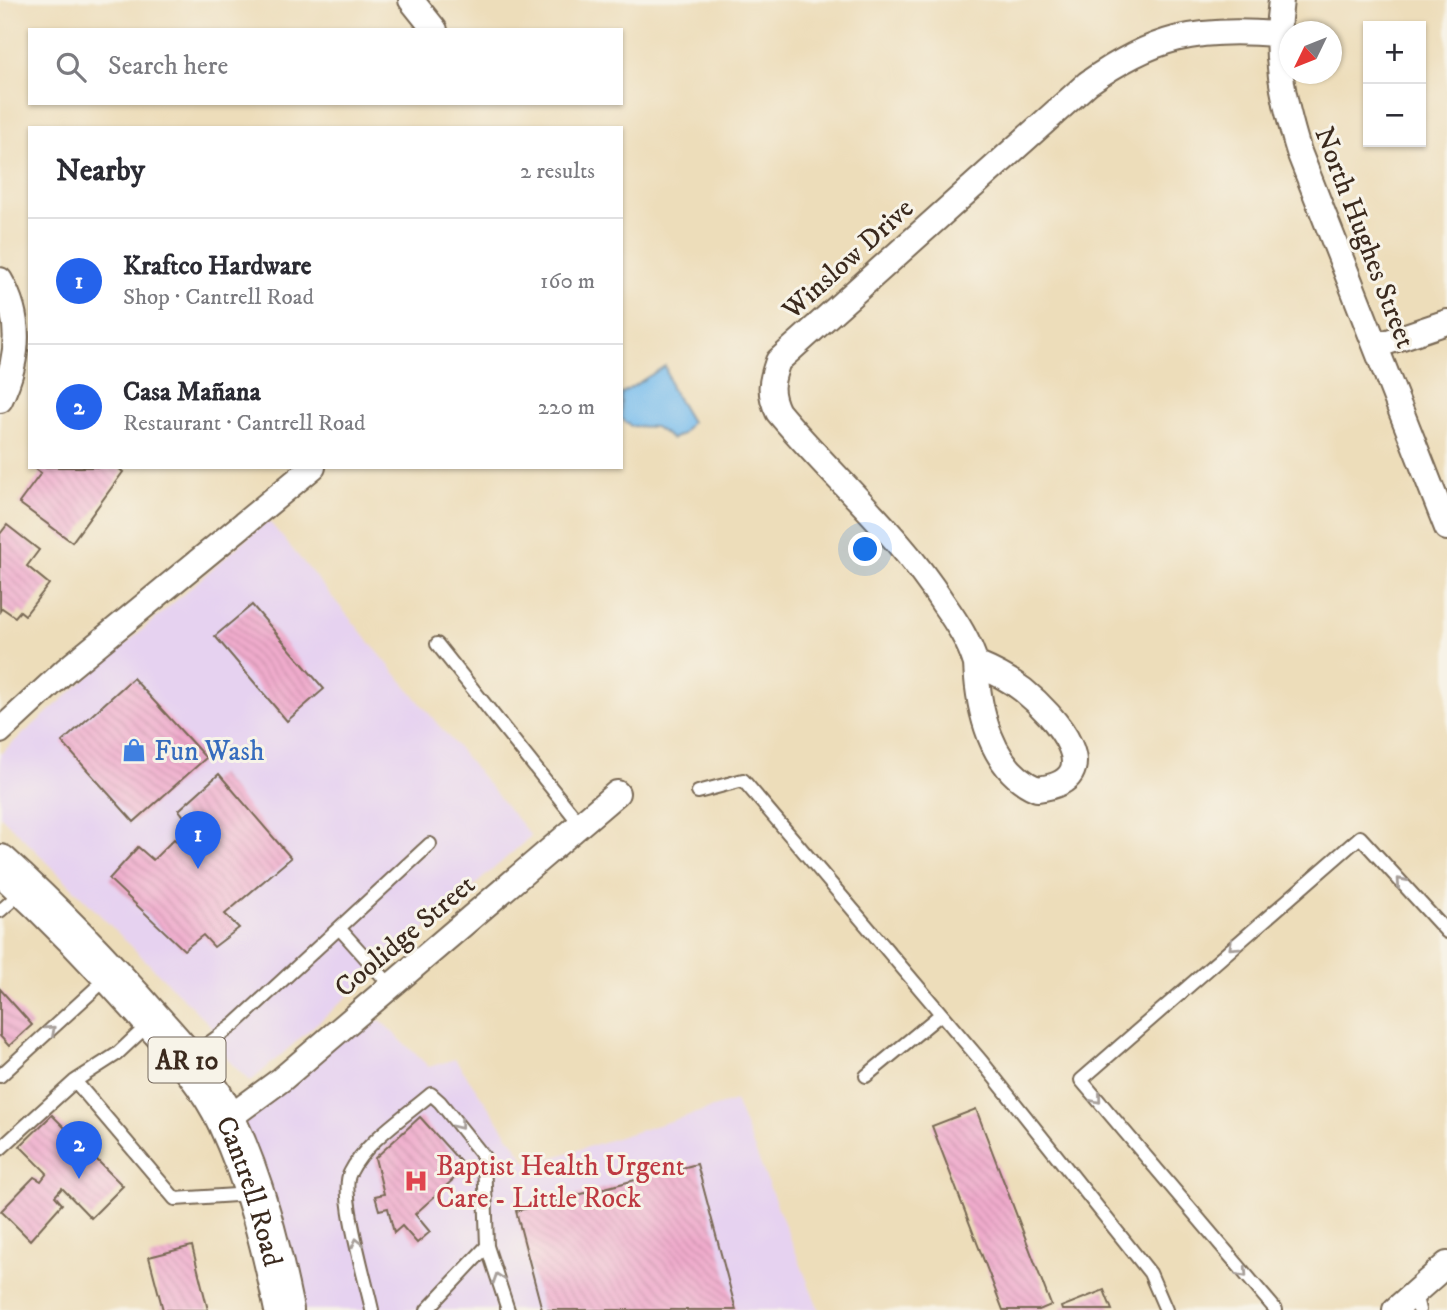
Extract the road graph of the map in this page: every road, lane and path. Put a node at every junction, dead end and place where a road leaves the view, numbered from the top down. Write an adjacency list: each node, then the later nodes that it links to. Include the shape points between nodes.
1 (411, 0): 3 (street)
2 (1281, 0): 4 (street, North Hughes Street)
3 (433, 28)
4 (1276, 34): 7 (street, North Hughes Street, via 1279,76 1299,152); 12 (street, Winslow Drive, via 1201,33 1170,38 1125,57 1088,83 778,361 771,381 771,397 778,412 887,528 928,579 970,643)
5 (0, 280): 8 (street, via 11,303 17,336 11,376)
6 (1447, 322): 7 (street)
7 (1376, 346): 10 (street, North Hughes Street)
8 (0, 400)
9 (311, 469): 13 (street, via 66,670)
10 (1447, 528)
11 (436, 643): 16 (lane)
12 (976, 664): 12 (street, Winslow Drive, via 978,700 992,739 1011,771 1037,789 1060,783 1072,771 1076,756 1068,739 1022,690)
13 (0, 731)
14 (698, 792): 23 (lane, via 743,780)
15 (617, 793): 16 (street, Coolidge Street)
16 (580, 824): 22 (street, Coolidge Street)
17 (430, 844): 19 (lane)
18 (9, 888): 21 (main road, Cantrell Road / AR 10)
19 (339, 928): 22 (lane); 25 (lane, via 235,1024)
20 (1447, 932): 40 (lane, one-way to 40, via 1360,837 1081,1080)
21 (112, 974): 24 (main road, Cantrell Road / AR 10); 26 (lane, one-way to 21)
22 (391, 986): 29 (street, Coolidge Street)
23 (941, 1013): 27 (lane); 39 (lane, via 1150,1273)
24 (153, 1021): 25 (main road, Cantrell Road / AR 10); 28 (lane, via 117,1054)
25 (187, 1059): 29 (main road, Cantrell Road / AR 10)
26 (0, 1076)
27 (866, 1076)
28 (75, 1081): 30 (lane); 31 (lane, via 175,1199)
29 (226, 1120): 31 (main road, Cantrell Road / AR 10)
30 (0, 1149)
31 (255, 1194): 35 (main road, Cantrell Road / AR 10)
32 (487, 1246): 36 (lane, one-way to 32, via 347,1200 348,1175 369,1148 431,1094 484,1157); 37 (lane); 38 (lane, one-way to 32)
33 (1447, 1264): 34 (street)
34 (1417, 1301): 41 (street)
35 (284, 1310)
36 (372, 1310)
37 (427, 1310)
38 (508, 1310)
39 (1166, 1310)
40 (1276, 1310)
41 (1395, 1310)

